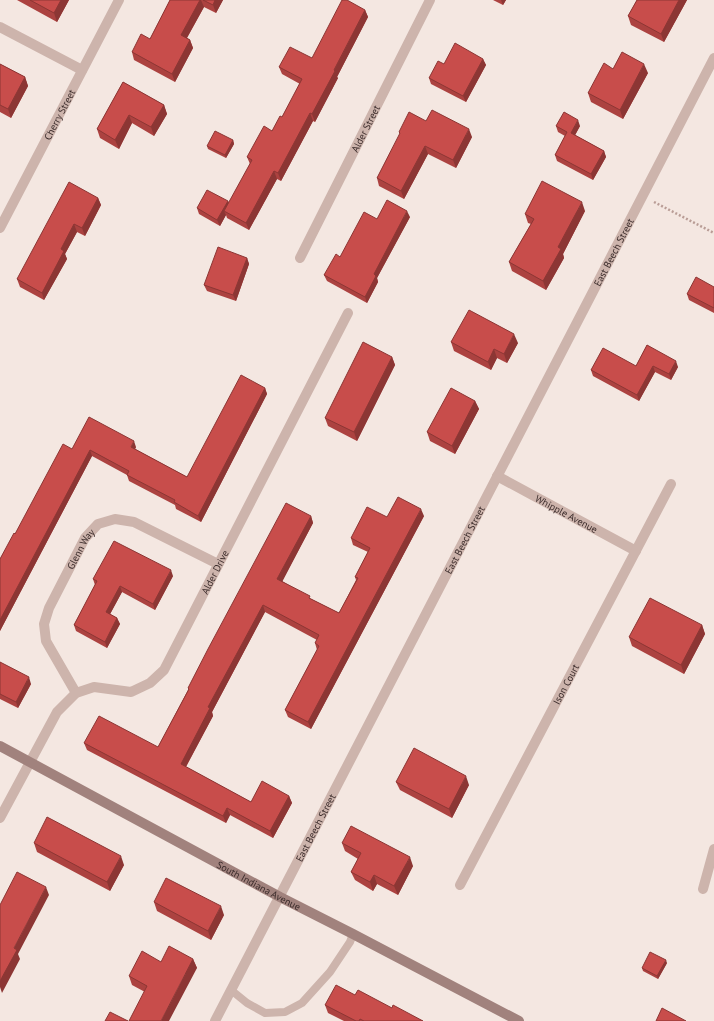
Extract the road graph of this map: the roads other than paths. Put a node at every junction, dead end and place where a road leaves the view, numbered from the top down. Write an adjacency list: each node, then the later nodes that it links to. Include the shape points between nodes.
1 (119, 0): 5 (street, Cherry Street)
2 (430, 0): 7 (street, Alder Street)
3 (0, 27): 5 (street)
4 (714, 58): 9 (street, East Beech Street)
5 (82, 70): 6 (street, Cherry Street)
6 (0, 228)
7 (300, 258)
8 (348, 313): 12 (street, Alder Drive)
9 (498, 476): 11 (street, Whipple Avenue); 20 (street, East Beech Street)
10 (671, 484): 11 (street, Ison Court)
11 (636, 551): 18 (street, Ison Court)
12 (218, 564): 13 (street, Alder Drive, via 164,670 150,683 130,692 94,688); 13 (street, Glenn Way, via 134,522 114,519 98,524 85,538 49,608 44,624 46,642)
13 (76, 693): 15 (street, via 57,712)
14 (0, 746): 15 (main road, South Indiana Avenue)
15 (29, 762): 16 (street); 20 (main road, South Indiana Avenue)
16 (0, 818)
17 (714, 849): 19 (street)
18 (460, 885)
19 (703, 889)
20 (280, 897): 21 (main road, South Indiana Avenue); 22 (street, East Beech Street)
21 (353, 934): 22 (lane, via 330,972 302,1003 285,1012 265,1012 247,1003); 24 (main road, South Indiana Avenue)
22 (231, 990): 23 (street, East Beech Street)
23 (215, 1021)
24 (519, 1021)

